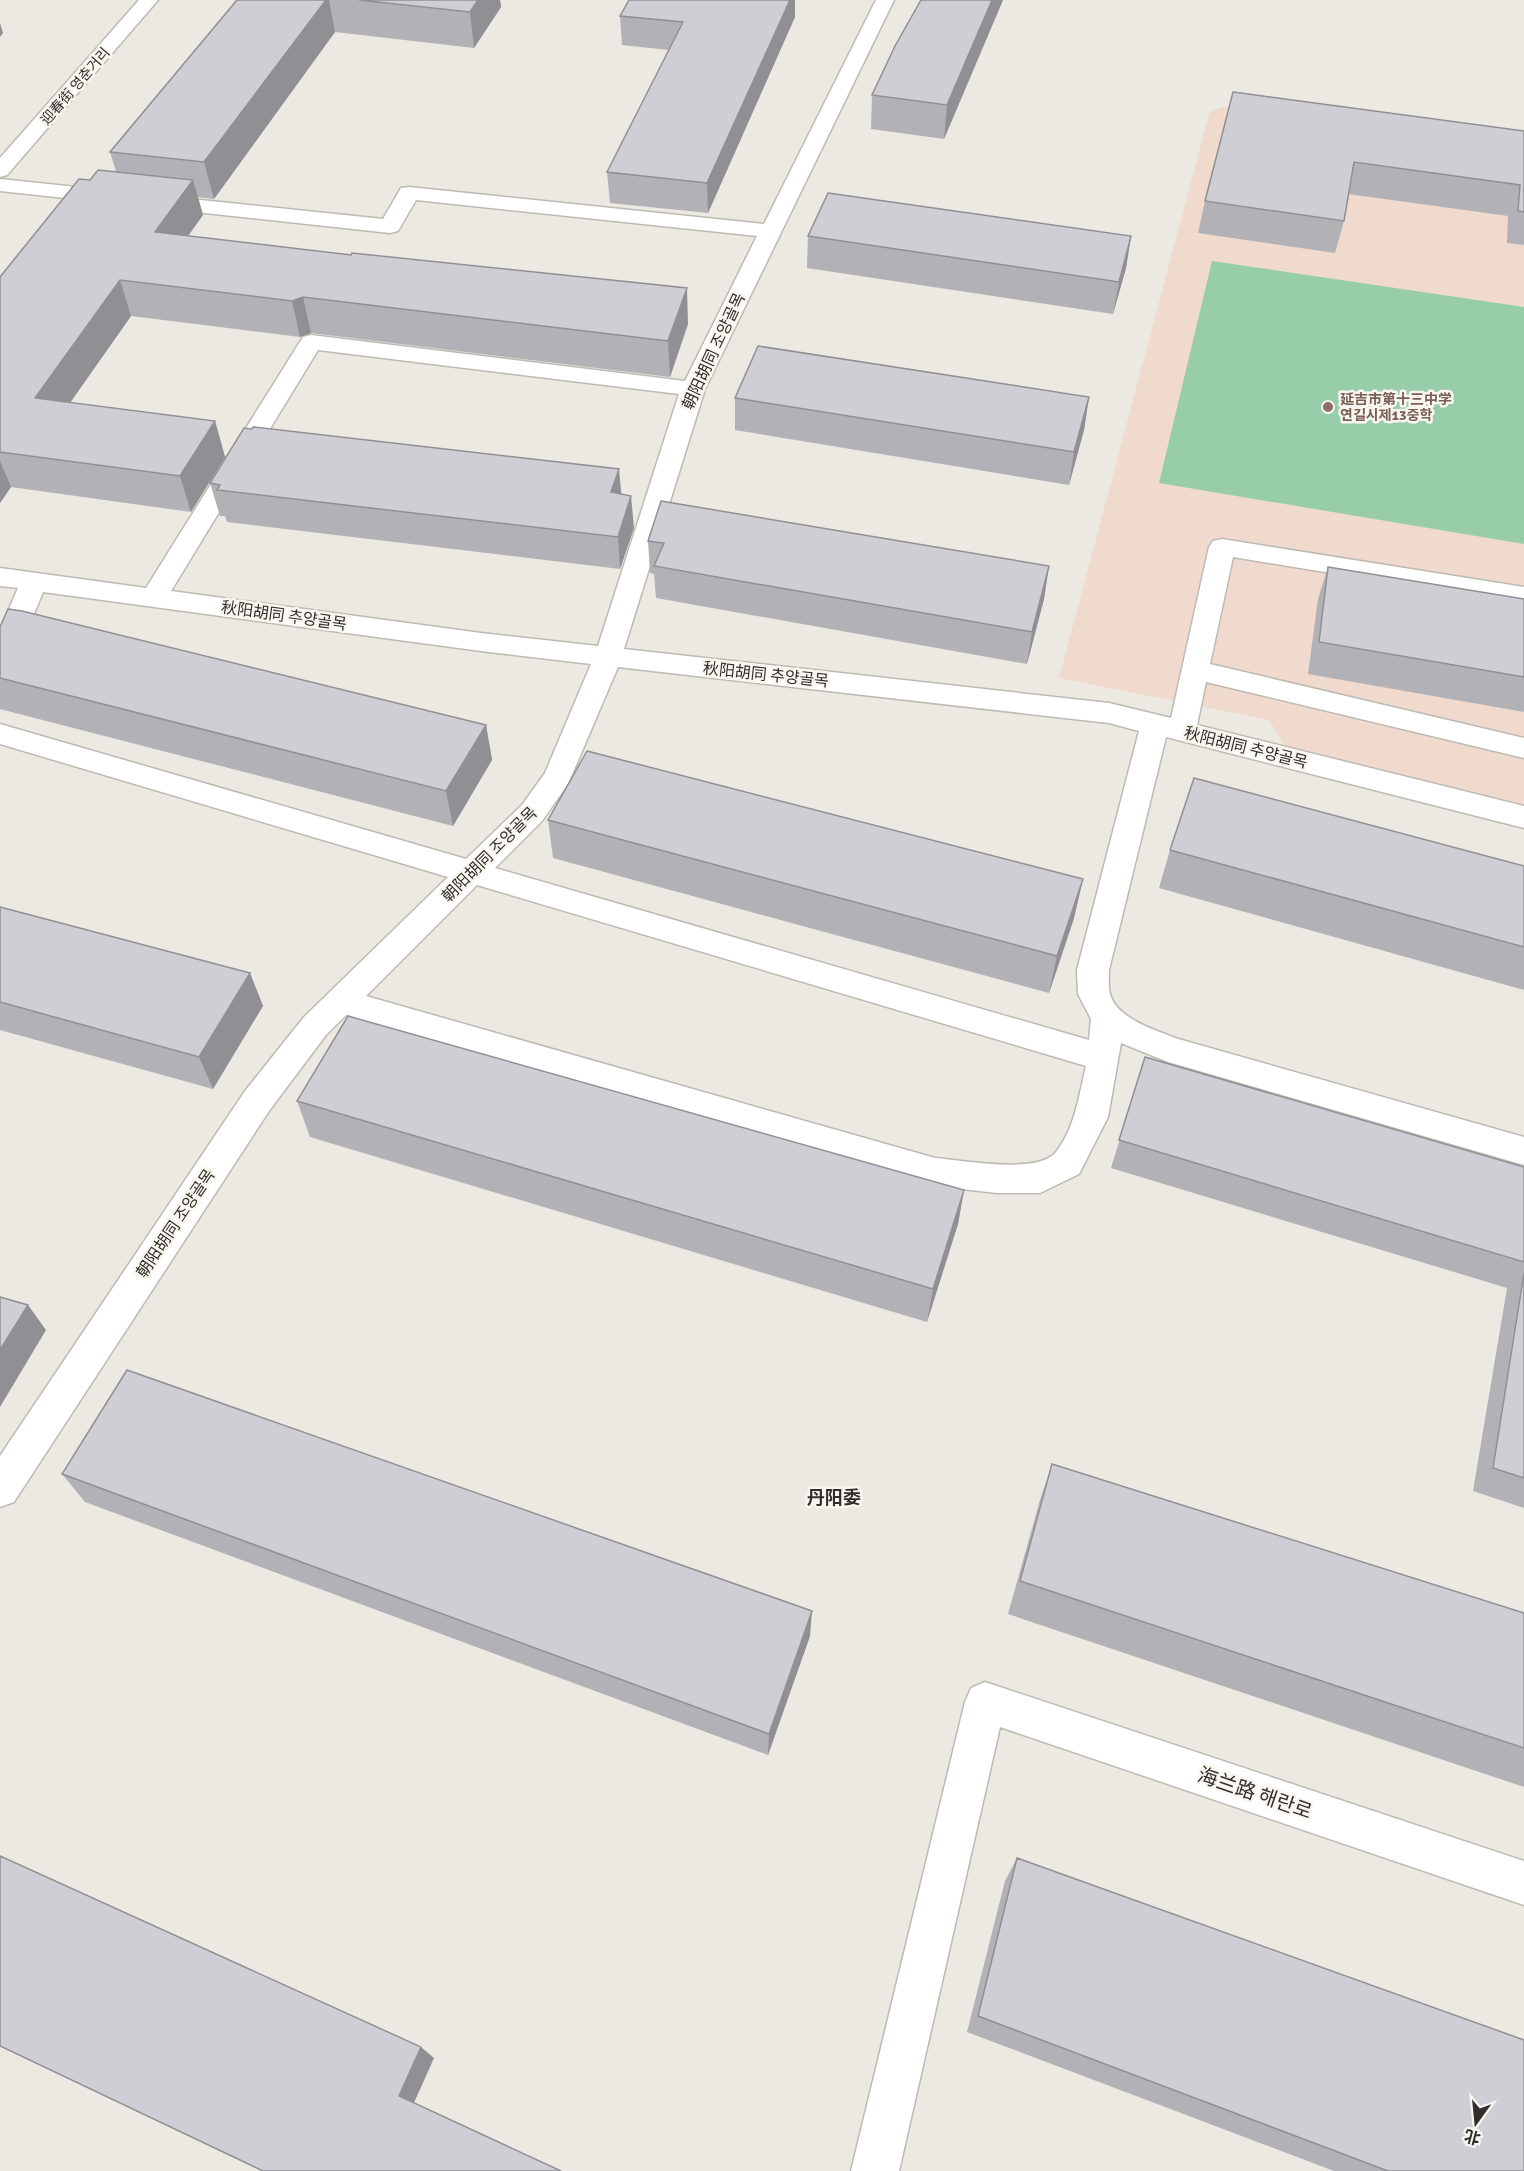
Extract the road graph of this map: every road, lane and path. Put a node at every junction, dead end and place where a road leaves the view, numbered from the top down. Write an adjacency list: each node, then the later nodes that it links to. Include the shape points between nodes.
1 (149, 0): 3 (street, 迎春街 영춘거리)
2 (885, 0): 5 (street, 朝阳胡同 조양골목)
3 (0, 171)
4 (0, 185): 5 (street, via 390,226 409,193)
5 (771, 231): 6 (street, 朝阳胡同 조양골목)
6 (693, 388): 10 (street, via 311,342); 11 (street, 朝阳胡同 조양골목)
7 (0, 577): 8 (street, 秋阳胡同 추양골목)
8 (34, 581): 10 (street, 秋阳胡同 추양골목); 12 (street)
9 (1524, 596): 13 (street, via 1222,547)
10 (154, 597): 11 (street, 秋阳胡同 추양골목)
11 (608, 657): 14 (street, 秋阳胡同 추양골목, via 1109,714); 18 (street, 朝阳胡同 조양골목, via 558,777 532,813)
12 (0, 663)
13 (1195, 670): 14 (street); 16 (street)
14 (1169, 728): 17 (street, 秋阳胡同 추양골목); 20 (street, via 1093,970 1094,993)
15 (0, 735): 18 (street)
16 (1524, 748)
17 (1524, 817)
18 (472, 873): 19 (street, 朝阳胡同 조양골목); 21 (street)
19 (340, 1001): 21 (street, via 935,1172 997,1178 1040,1178 1067,1164 1091,1117); 23 (street, 朝阳胡同 조양골목, via 315,1026 257,1101)
20 (1107, 1016): 21 (street); 22 (street, via 1122,1029 1168,1049)
21 (1104, 1058)
22 (1524, 1151)
23 (0, 1489)
24 (1524, 1883): 25 (street, 海兰路 해란로, via 985,1702)
25 (875, 2171)

